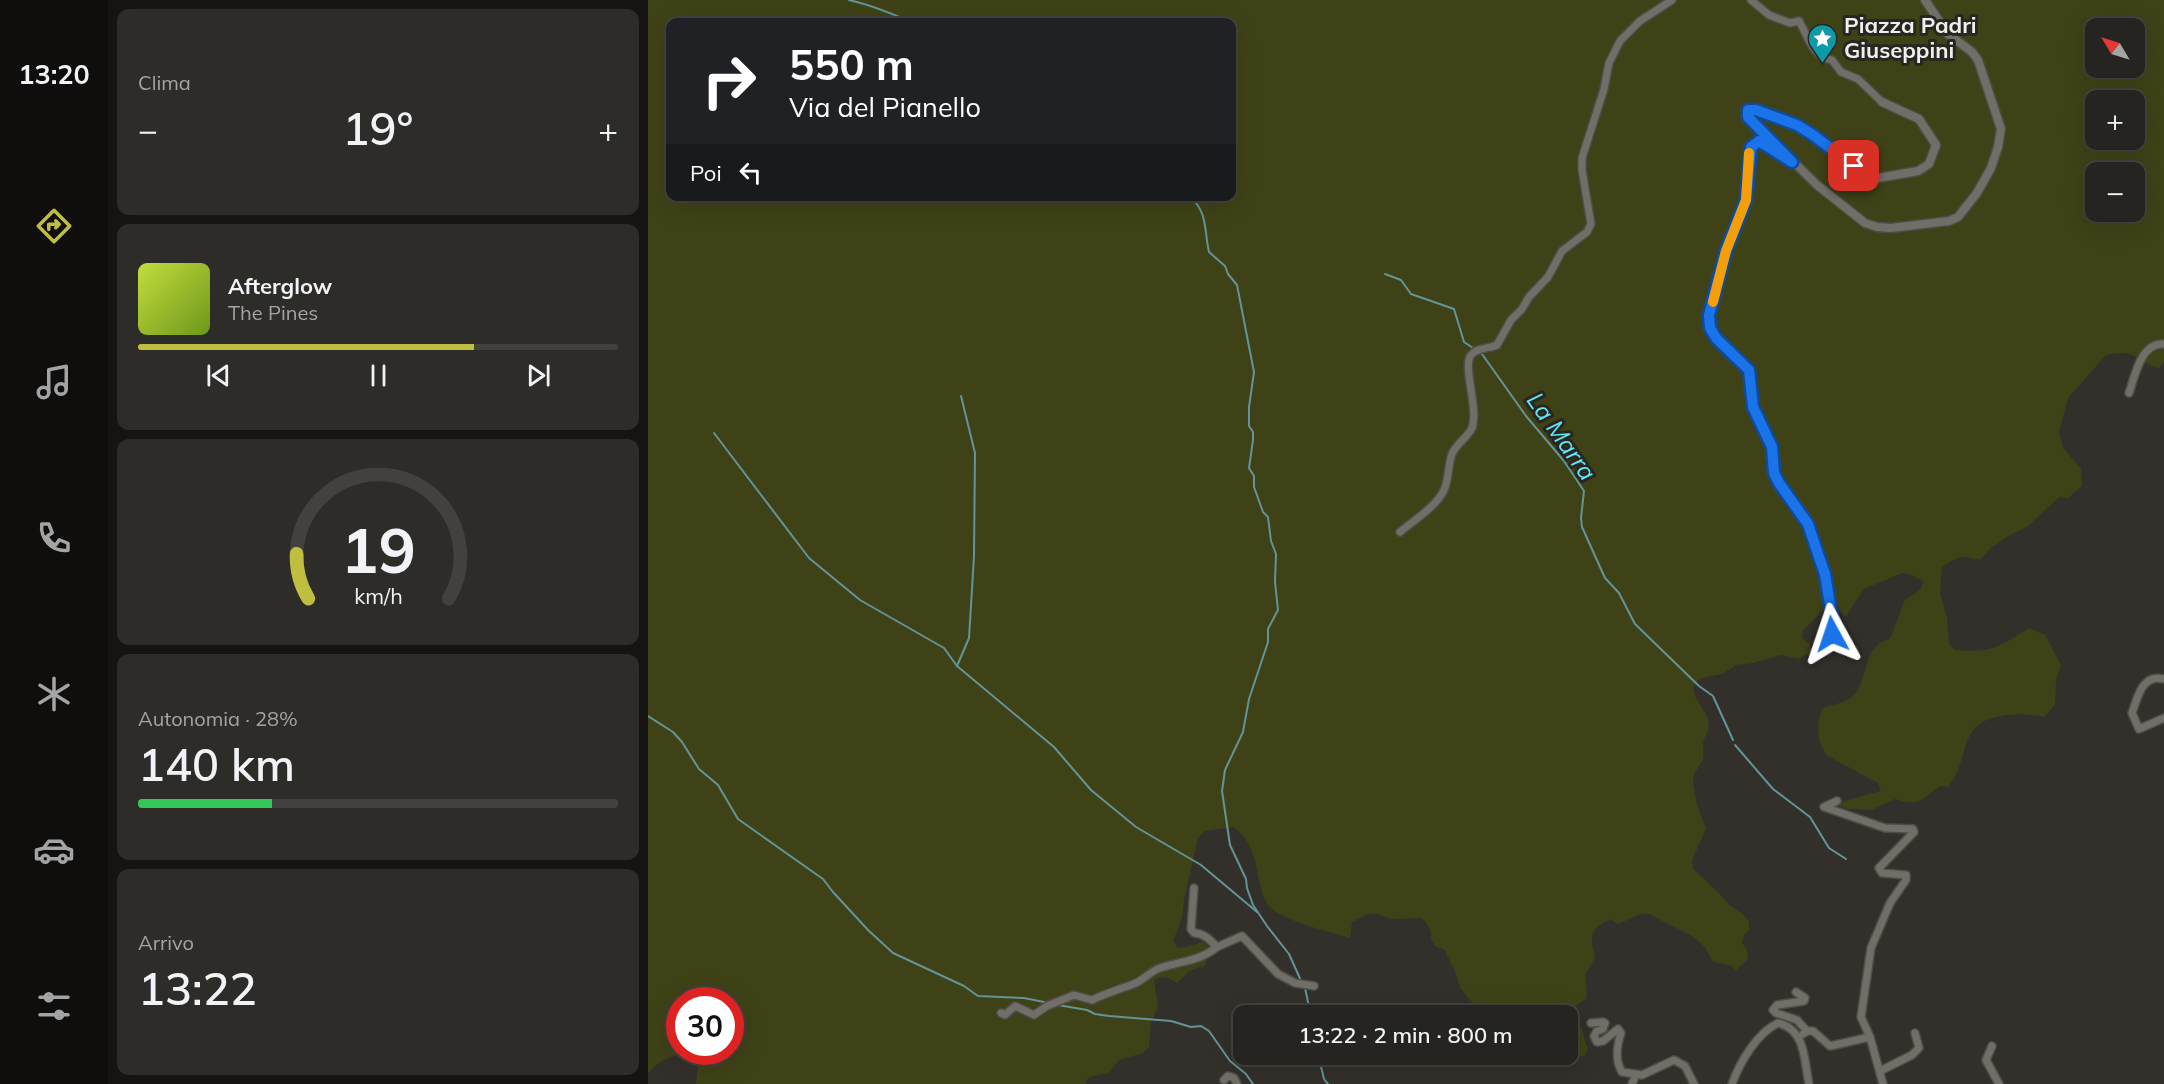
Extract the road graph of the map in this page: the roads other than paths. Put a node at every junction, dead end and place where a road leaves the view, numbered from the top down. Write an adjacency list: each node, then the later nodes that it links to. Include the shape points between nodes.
1 (1672, 0): 8 (street, via 1631,29 1609,63 1582,158 1591,224 1587,232 1562,251 1548,277 1511,320 1497,345 1472,354 1467,366 1474,406 1472,428 1453,452 1444,490)
2 (1751, 0): 4 (street, via 1769,15 1790,23 1799,21 1814,50 1832,60 1841,72 1858,79)
3 (1924, 0): 5 (street, via 1948,34 1978,60 2001,129 1991,168 1967,207 1948,221 1877,227 1865,223)
4 (1882, 102): 5 (street, via 1924,125 1936,145 1929,164 1918,171 1878,178 1797,125 1748,110 1748,117)
5 (1792, 162): 9 (street, via 1759,141 1751,147 1746,200 1726,251 1709,322 1716,338 1749,370 1753,407 1772,447 1774,473 1808,524 1825,574)
6 (2164, 344): 7 (street, via 2155,345 2144,354)
7 (2129, 393)
8 (1400, 532)
9 (1836, 640)
10 (2164, 679): 11 (street, via 2153,678 2142,686 2132,713 2139,729)
11 (2164, 718)
12 (1837, 801): 22 (street, via 1824,807 1885,828 1914,832 1879,868 1882,873 1906,875 1906,880 1890,903 1871,948 1861,1017)
13 (1194, 888): 14 (street, via 1191,929)
14 (1217, 946): 15 (street, via 1242,936 1278,974); 17 (street, via 1201,957 1158,968 1135,983 1092,1000 1074,995 1037,1014 1015,1006)
15 (1308, 985)
16 (1796, 992): 19 (street, via 1804,1001 1776,1005 1773,1010 1797,1020)
17 (1001, 1013)
18 (1592, 1023): 25 (street, via 1605,1023 1594,1036 1597,1042 1619,1030 1619,1070)
19 (1807, 1031): 21 (street); 22 (street, via 1830,1046)
20 (1915, 1033): 24 (street, via 1920,1048)
21 (1799, 1037): 30 (street, via 1788,1025 1778,1023 1769,1027 1737,1070); 31 (street)
22 (1870, 1037): 24 (street)
23 (1992, 1046): 33 (street, via 1986,1060)
24 (1880, 1071): 32 (street)
25 (1636, 1074): 28 (street); 29 (street, via 1652,1072 1674,1060 1685,1066)
26 (1224, 1080): 27 (street, via 1228,1076)
27 (1237, 1084)
28 (1632, 1084)
29 (1694, 1084)
30 (1732, 1084)
31 (1809, 1084)
32 (1883, 1084)
33 (1999, 1084)

